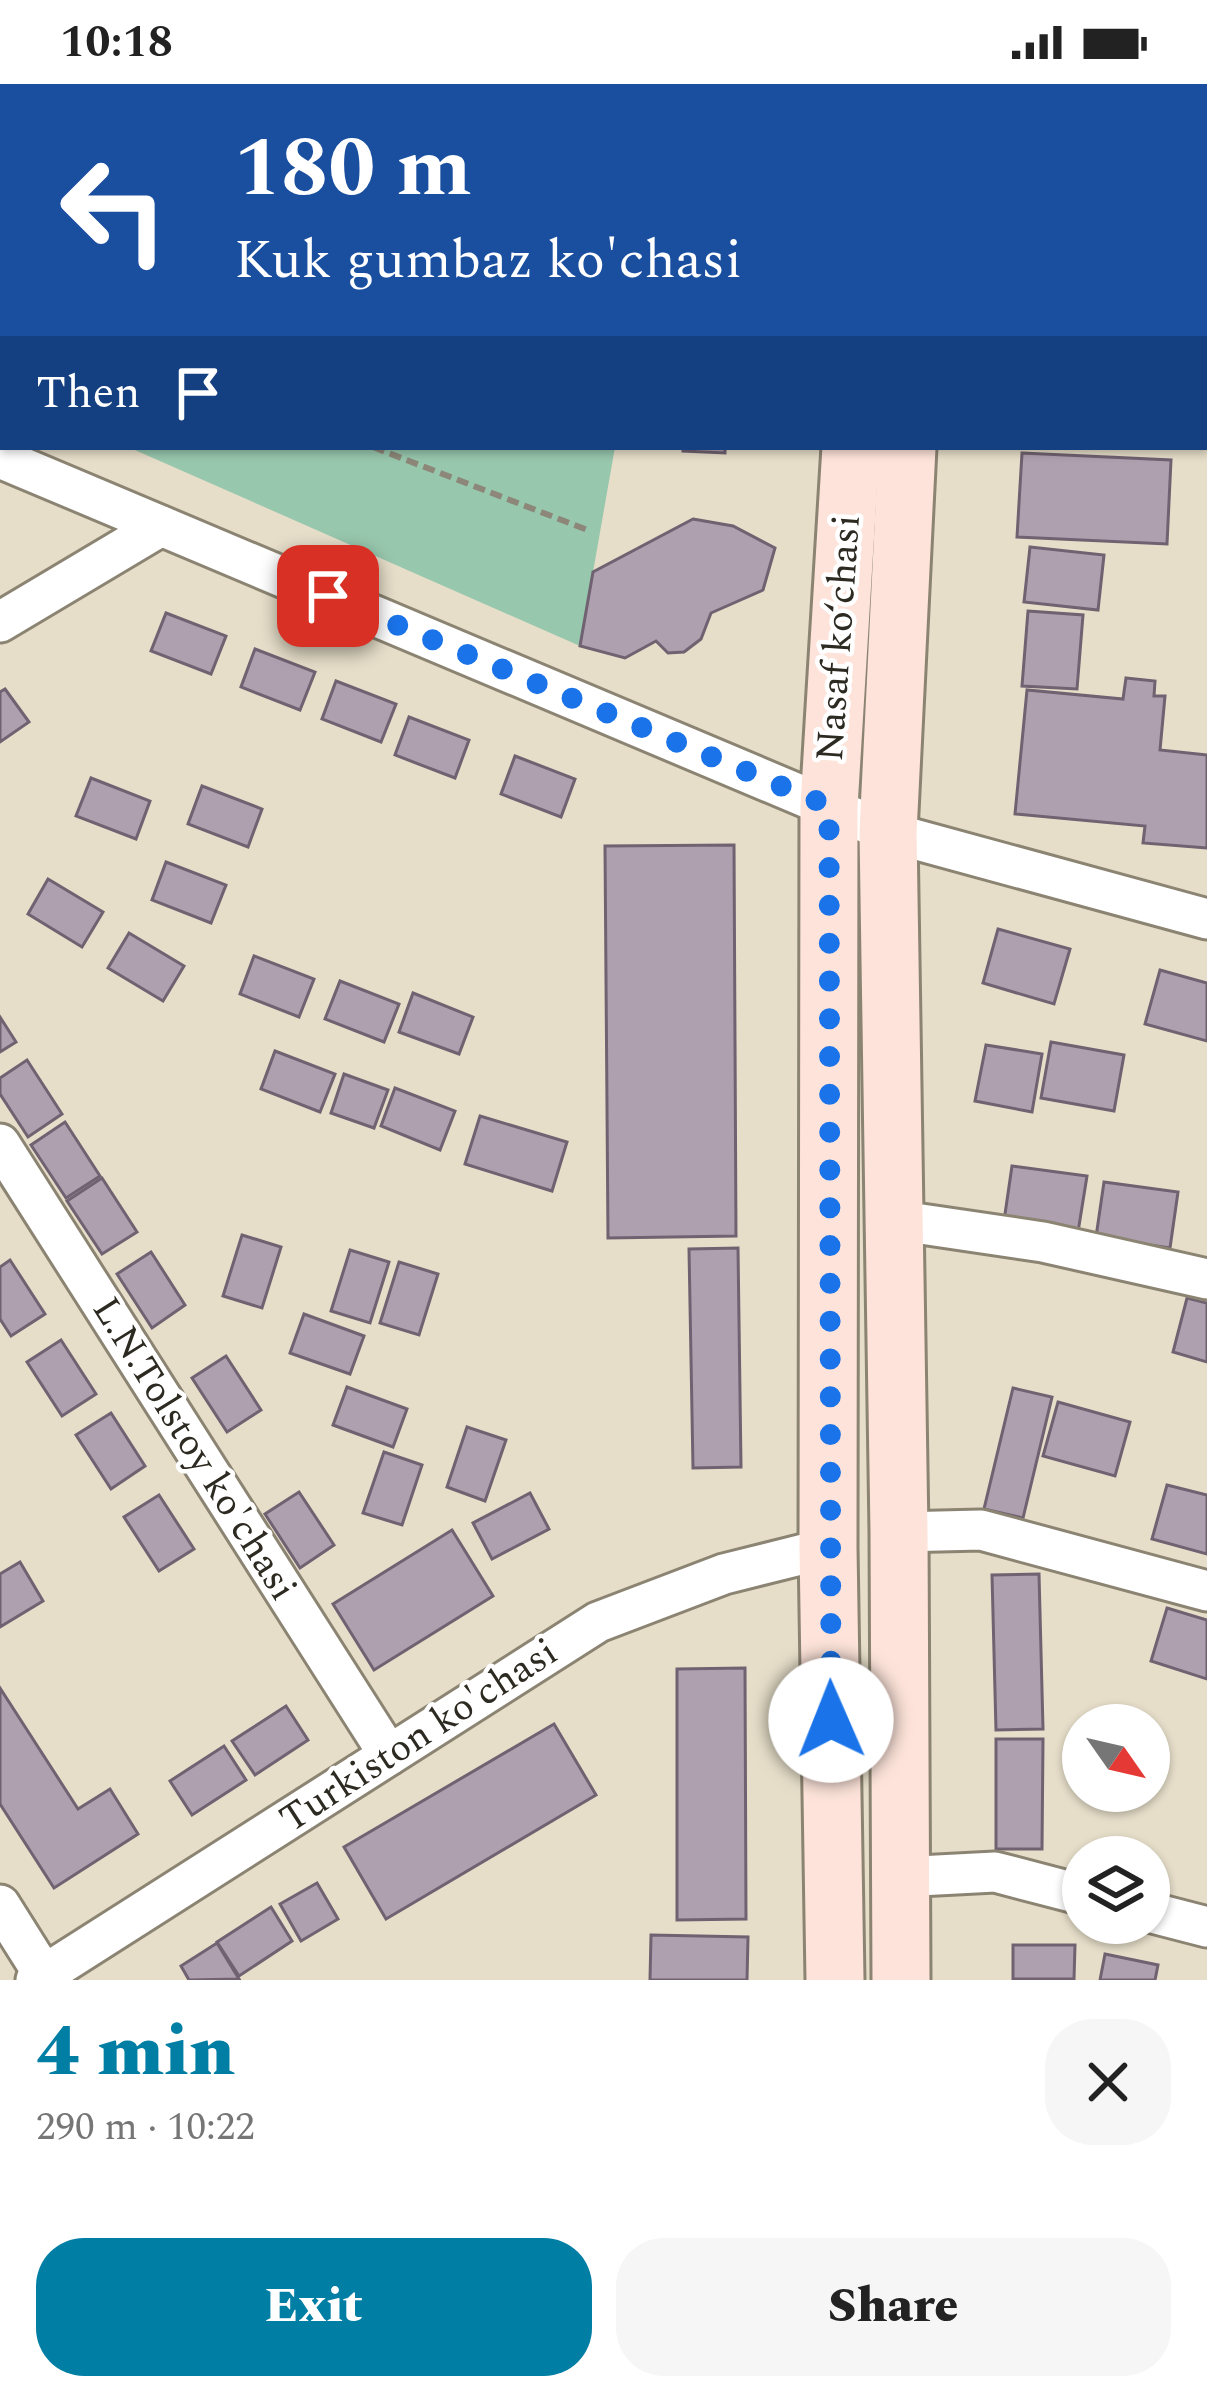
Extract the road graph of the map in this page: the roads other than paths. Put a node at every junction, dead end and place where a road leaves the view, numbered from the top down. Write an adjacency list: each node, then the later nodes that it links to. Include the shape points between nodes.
1 (851, 450): 6 (main road, Nasaf ko‘chasi)
2 (907, 450): 7 (main road, Nasaf ko‘chasi)
3 (0, 458): 4 (street)
4 (161, 526): 5 (street); 6 (street)
5 (0, 622)
6 (829, 806): 7 (street); 13 (main road, Nasaf ko‘chasi)
7 (888, 832): 8 (street); 10 (main road, Nasaf ko‘chasi)
8 (1207, 919)
9 (0, 1144): 15 (street, L.N.Tolstoy ko'chasi)
10 (894, 1220): 11 (street); 12 (main road, Nasaf ko‘chasi)
11 (1207, 1279)
12 (899, 1532): 14 (street, via 981,1530); 16 (main road, Nasaf ko‘chasi)
13 (828, 1548): 15 (street, Turkiston ko'chasi, via 724,1574 598,1622); 22 (main road, Nasaf ko‘chasi)
14 (1207, 1591)
15 (389, 1755): 21 (street, Turkiston ko'chasi)
16 (899, 1877): 17 (street, via 994,1872); 23 (main road, Nasaf ko‘chasi)
17 (1062, 1890)
18 (0, 1905): 21 (street)
19 (1170, 1917): 20 (street)
20 (1207, 1927)
21 (40, 1977)
22 (835, 1980)
23 (901, 1980)

